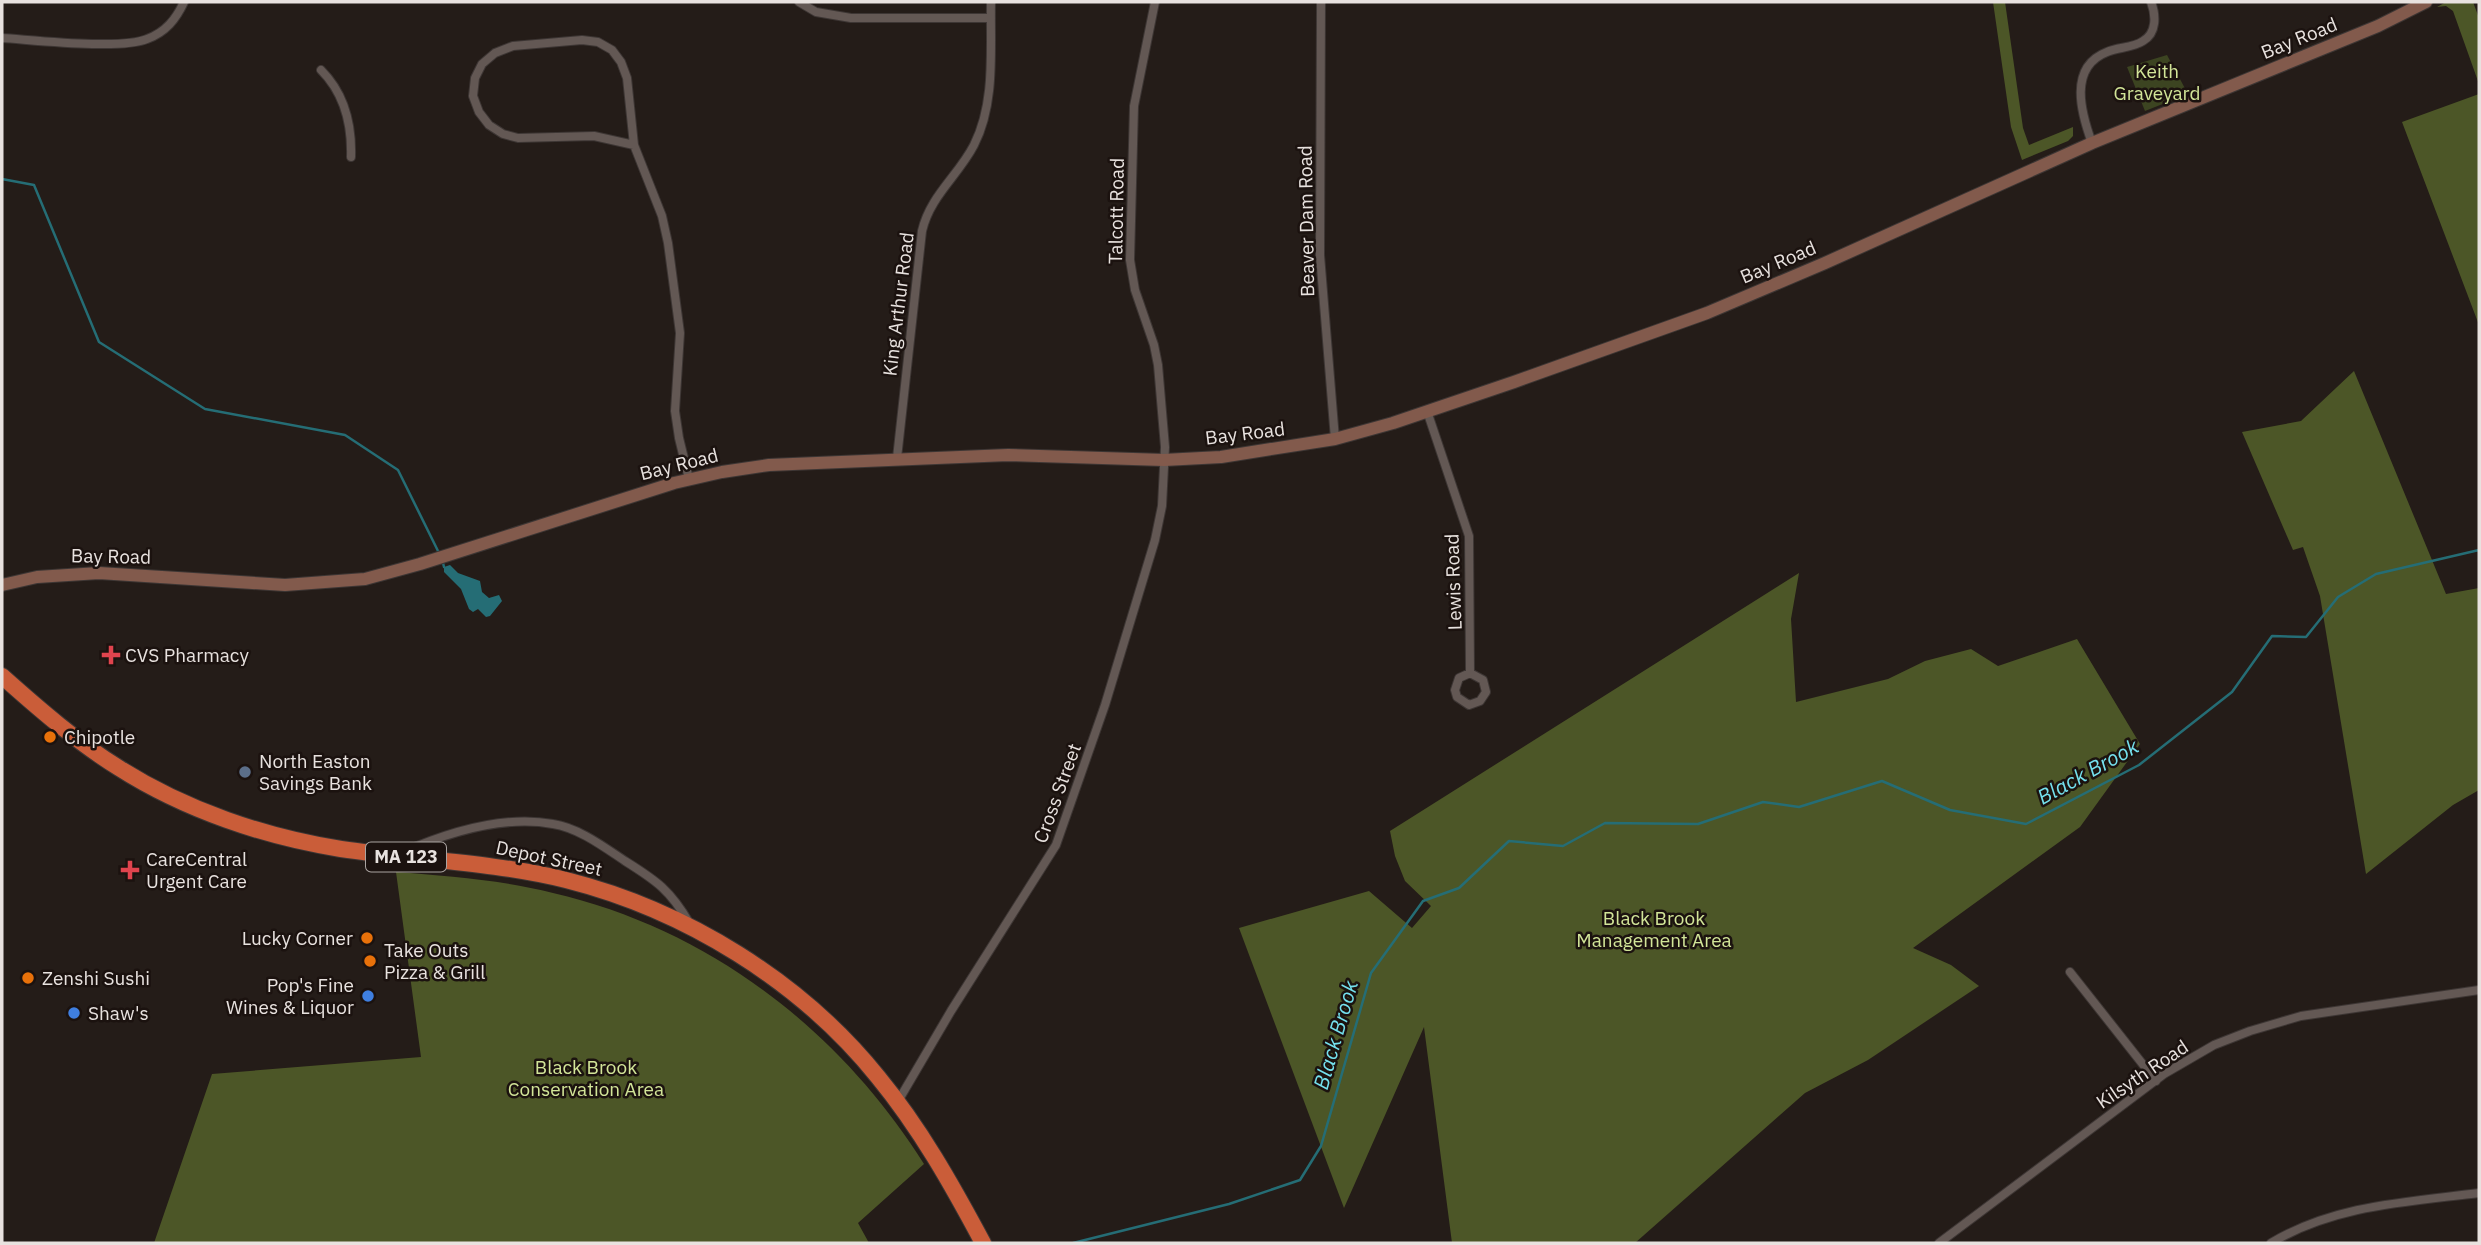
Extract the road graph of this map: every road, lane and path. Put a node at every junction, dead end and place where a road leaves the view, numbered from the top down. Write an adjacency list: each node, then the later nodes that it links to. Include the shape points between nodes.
1 (184, 2): 9 (street, via 168,26 139,42)
2 (799, 2): 8 (street, via 816,12 851,18)
3 (991, 2): 8 (street, King Arthur Road)
4 (1155, 2): 17 (street, Talcott Road, via 1134,106 1130,260 1156,355)
5 (1321, 2): 15 (street, Beaver Dam Road, via 1320,255)
6 (2151, 2): 11 (street, via 2155,15 2144,41 2101,54 2087,67 2080,102)
7 (2426, 2): 11 (main road, Bay Road)
8 (991, 18): 16 (street, King Arthur Road, via 990,76 982,124 970,152 935,199 924,223)
9 (2, 38)
10 (321, 70): 13 (street, via 333,82 345,108)
11 (2092, 143): 14 (main road, Bay Road, via 1707,313)
12 (634, 145): 12 (street, via 627,78 621,62 598,42 495,52 475,78 473,96 479,112 503,134 518,138 594,136); 18 (street, via 668,243 680,333 675,411)
13 (351, 157)
14 (1427, 411): 15 (main road, Bay Road); 20 (street, Lewis Road, via 1469,536)
15 (1335, 439): 17 (main road, Bay Road, via 1221,457)
16 (897, 458): 17 (main road, Bay Road, via 1022,455); 18 (main road, Bay Road, via 769,465)
17 (1164, 460): 27 (street, Cross Street, via 1162,506 1150,559 1056,845)
18 (689, 479): 19 (main road, Bay Road, via 420,564 351,581 285,585 103,573 37,577)
19 (2, 585)
20 (1470, 673)
21 (2, 676): 22 (highway, Depot Street / MA 123, via 105,759 176,798 285,838)
22 (394, 856): 23 (highway, Depot Street / MA 123, via 563,879 632,901); 23 (street, via 489,826 554,824 577,832 651,877 675,898)
23 (693, 929): 27 (highway, Depot Street / MA 123, via 803,1002 867,1064)
24 (2070, 972): 26 (street)
25 (2479, 990): 26 (street, Kilsyth Road, via 2284,1020 2214,1045)
26 (2156, 1081): 30 (street, Kilsyth Road)
27 (897, 1103): 29 (highway, Depot Street / MA 123, via 937,1160)
28 (2479, 1193): 31 (street, via 2341,1213)
29 (983, 1243)
30 (1939, 1243)
31 (2271, 1243)

